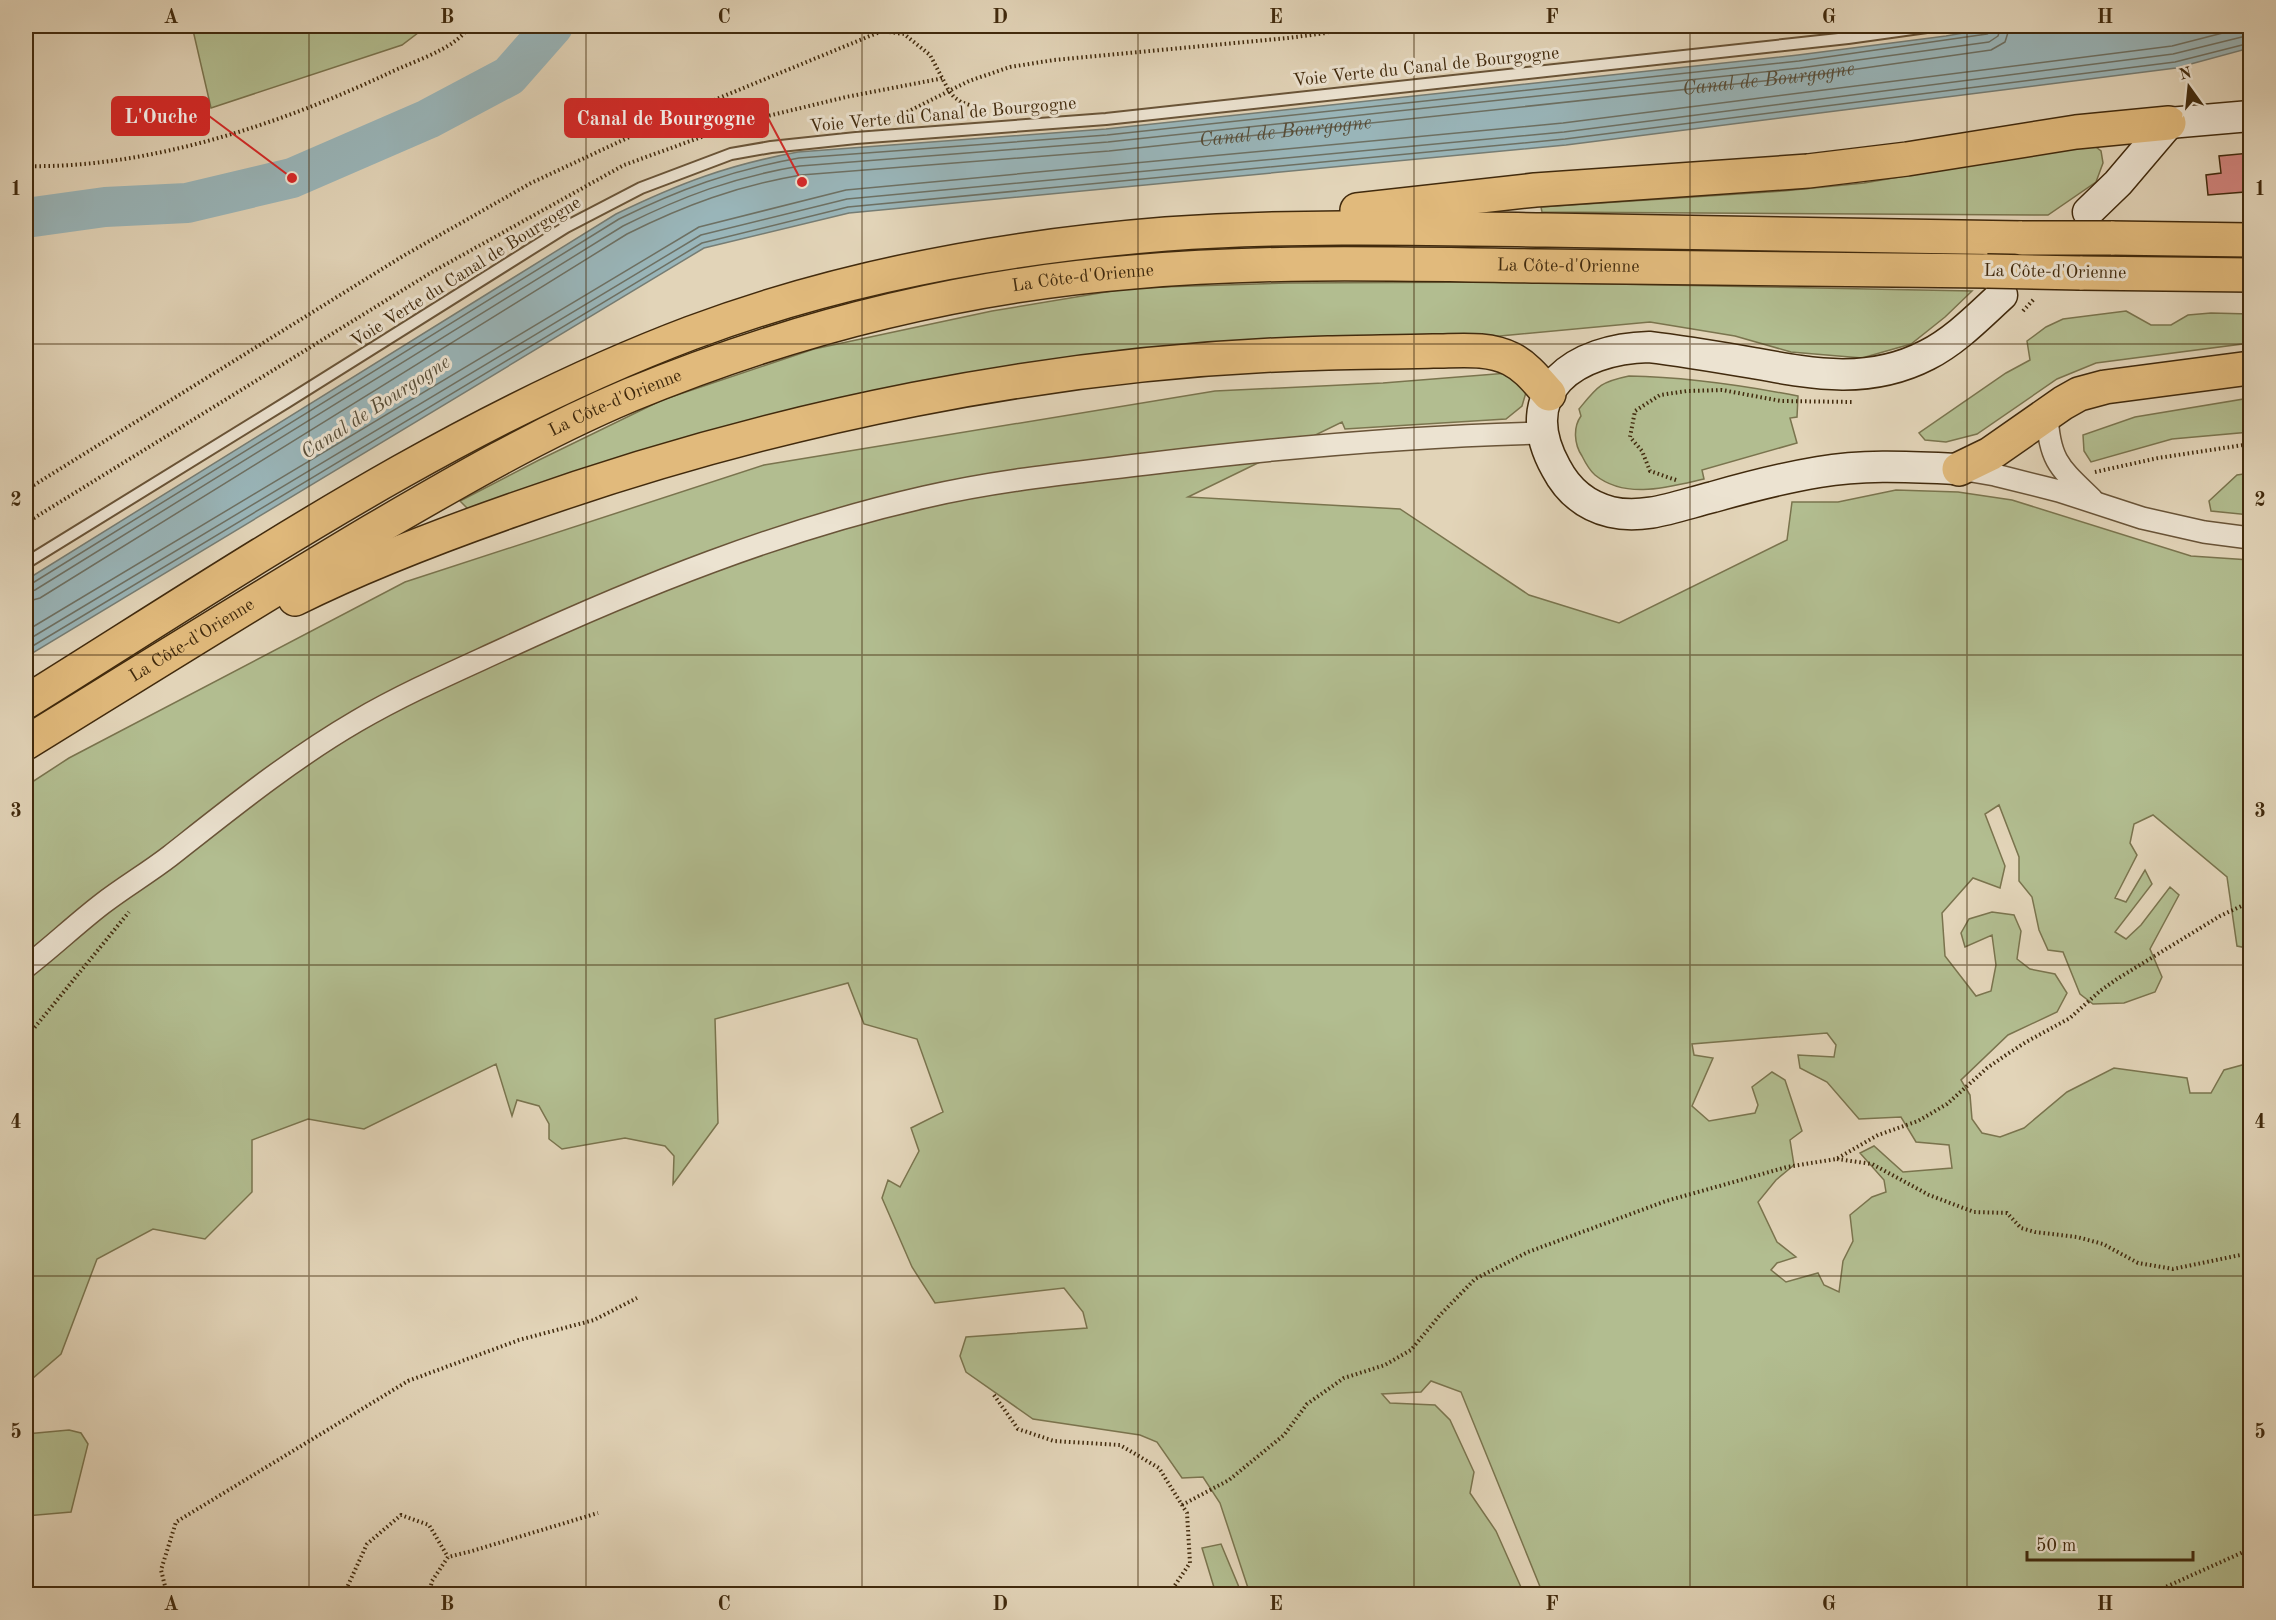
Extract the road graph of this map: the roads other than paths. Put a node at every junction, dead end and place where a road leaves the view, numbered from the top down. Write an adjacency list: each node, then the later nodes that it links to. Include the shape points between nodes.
1 (1934, 26): 16 (lane, Voie Verte du Canal de Bourgogne, via 1106,119 856,138 731,154 632,193 566,227)
2 (2250, 116): 3 (main road)
3 (2169, 123): 4 (main road); 6 (highway, via 2076,132 1808,171 1535,190)
4 (2088, 212)
5 (2250, 240): 6 (highway, La Côte-d'Orienne, bridge, via 1390,228 1250,230)
6 (1085, 242): 18 (highway, La Côte-d'Orienne, via 983,255 825,290 736,317 610,365 425,458)
7 (2250, 275): 8 (highway, La Côte-d'Orienne, bridge, via 2080,273)
8 (2003, 293): 10 (main road, via 1944,344 1892,369 1847,375 1814,374 1680,351 1627,347 1582,361); 17 (highway, La Côte-d'Orienne, via 1352,264 1222,266 1048,281 877,313 710,364 549,432 472,472)
9 (2250, 368): 11 (highway, via 2105,387 2079,394)
10 (1549, 394): 12 (main road, via 1543,408); 17 (highway, via 1521,365 1497,354 1379,352 1195,360 1093,371 888,405 626,472 451,532 313,590)
11 (2047, 414): 13 (highway, via 1990,454); 14 (street, via 2050,448 2070,478)
12 (1541, 433): 13 (main road, via 1553,463 1571,490 1598,508 1625,514 1659,511 1820,472 1889,466); 20 (street, via 1376,440 984,485 862,513 756,545 568,619 357,721 253,789 101,904)
13 (1959, 469): 14 (street, via 2023,481)
14 (2097, 504): 15 (street, via 2204,532)
15 (2250, 538)
16 (26, 563)
17 (99, 698): 19 (highway, La Côte-d'Orienne)
18 (26, 702)
19 (26, 743)
20 (26, 967)

